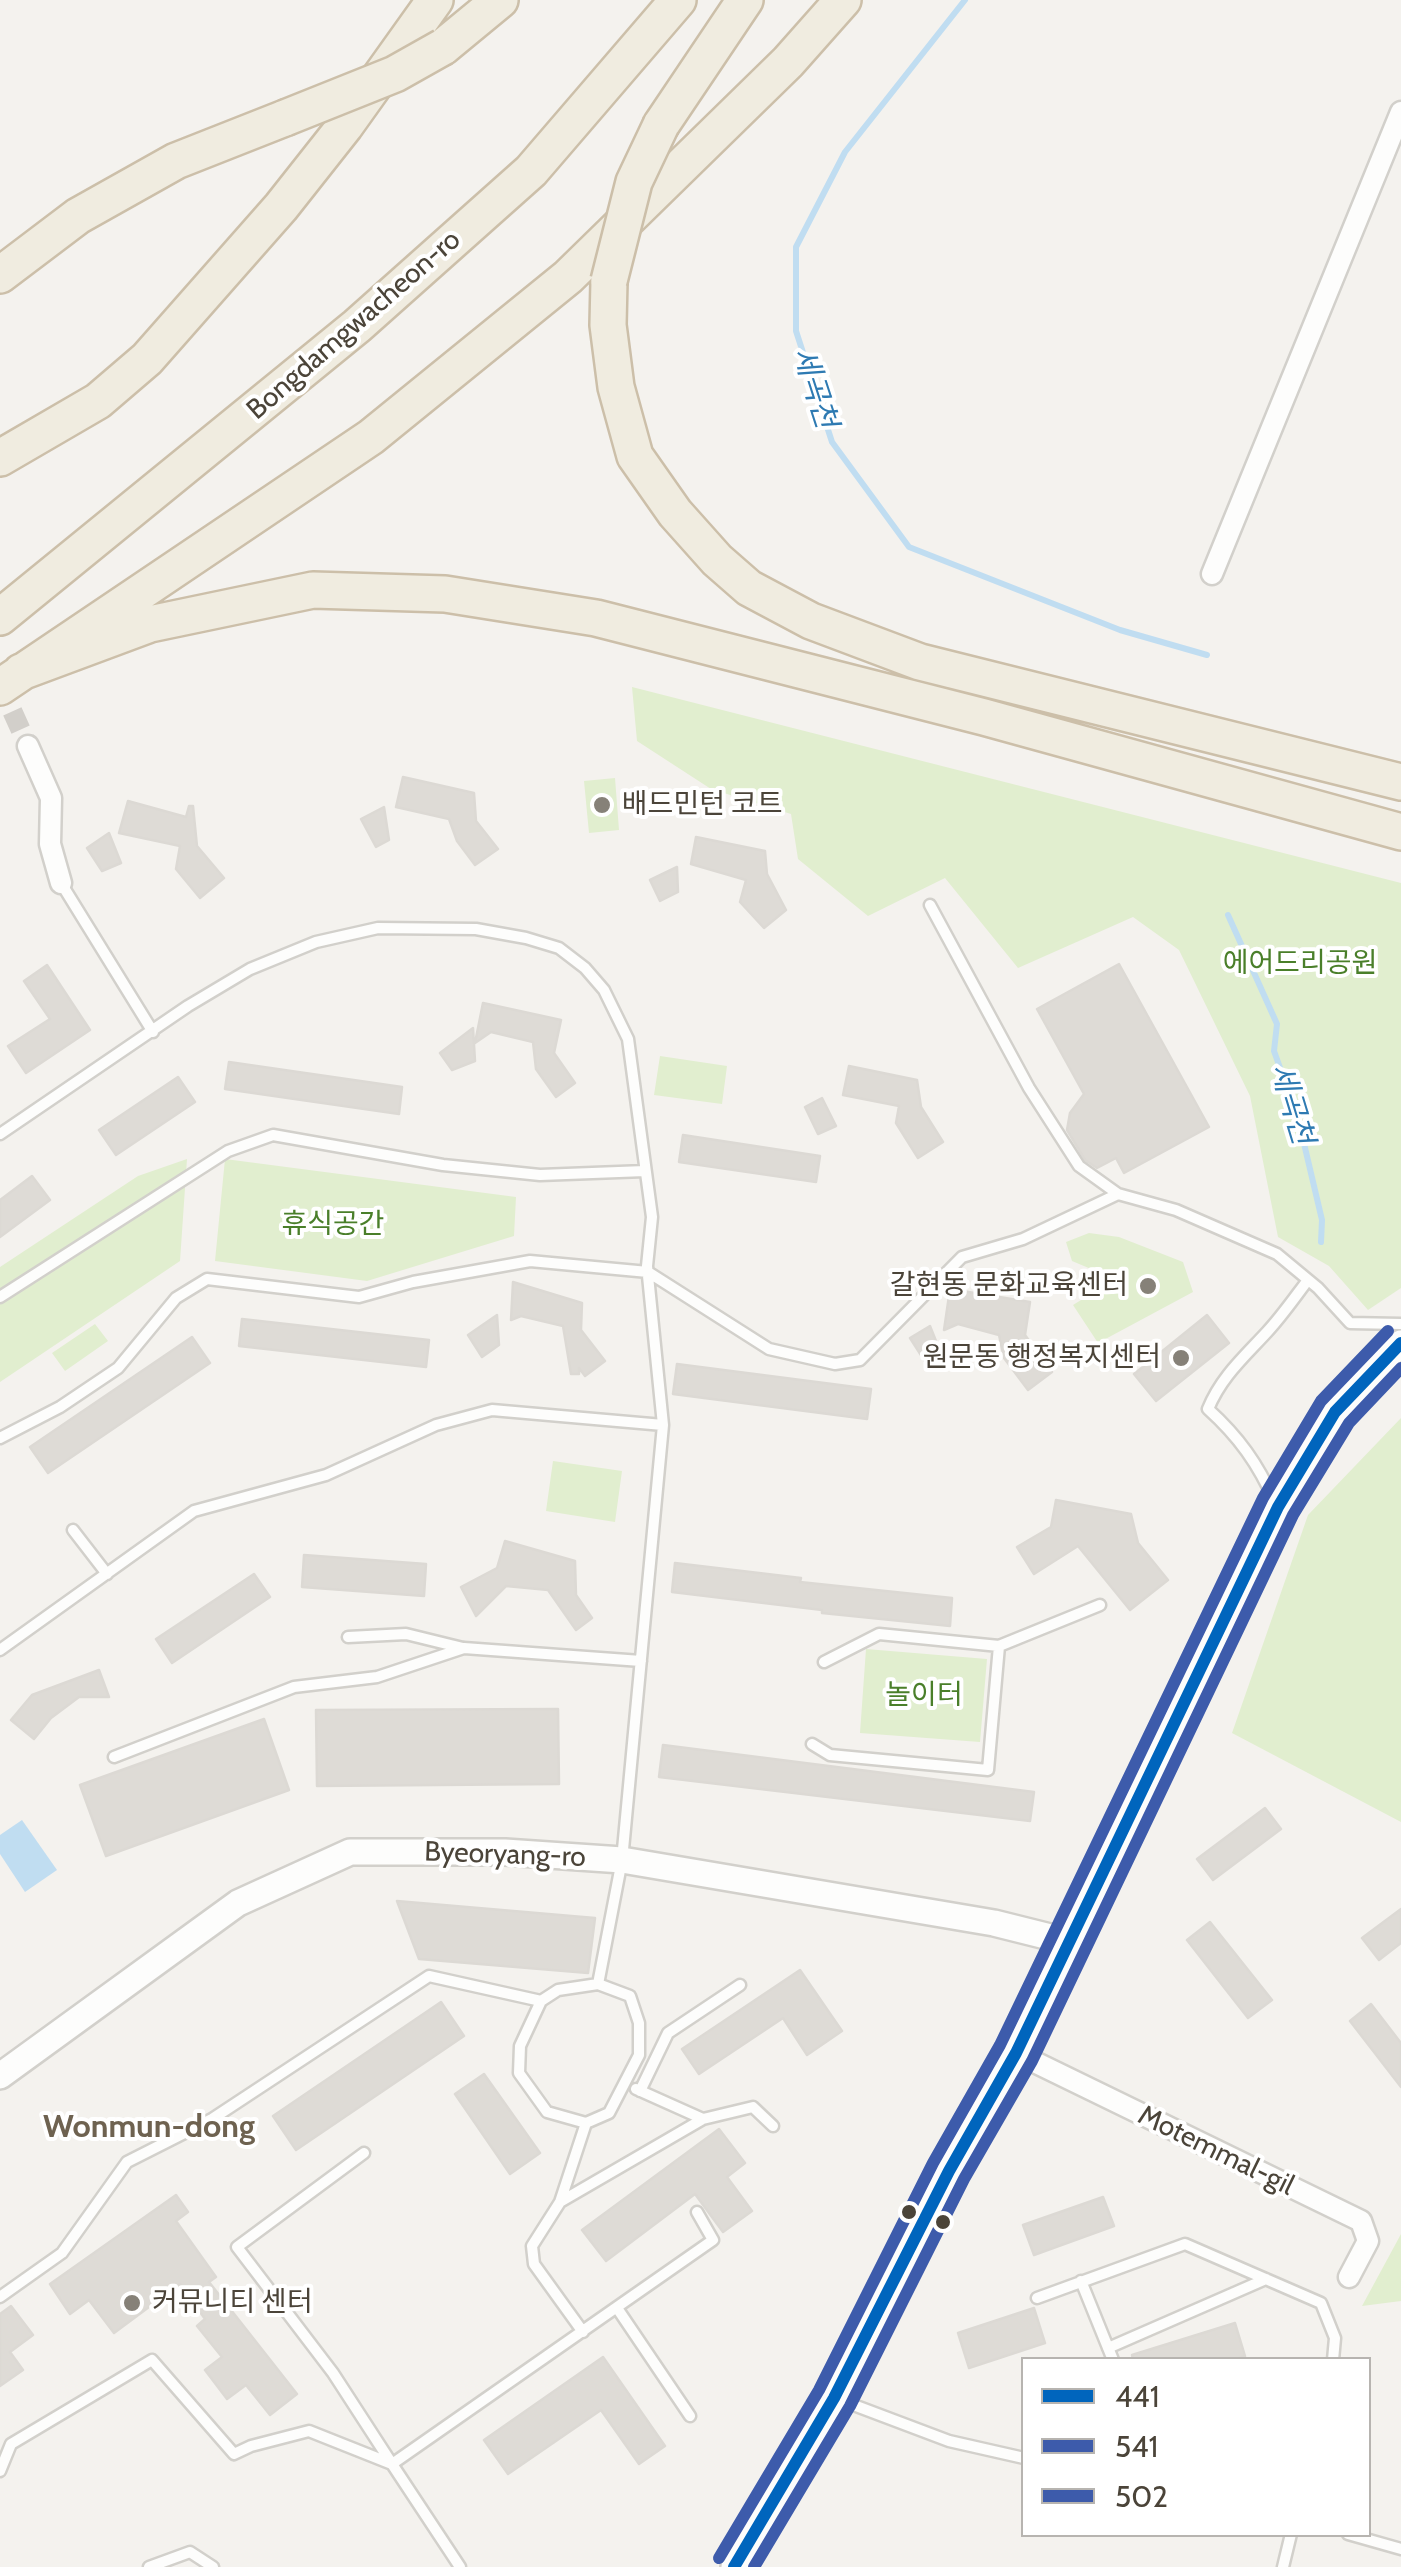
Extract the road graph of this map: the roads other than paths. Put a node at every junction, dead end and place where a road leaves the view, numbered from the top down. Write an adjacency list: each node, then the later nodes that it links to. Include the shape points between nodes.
1 (435, 0): 8 (highway, via 292,193 146,360 98,401)
2 (500, 0): 7 (highway, bridge, via 443,47 396,74 160,170 78,216)
3 (678, 0): 10 (highway, Bongdamgwacheon-ro, via 531,171 357,326)
4 (745, 0): 13 (highway, bridge, via 662,125 634,182 609,282 616,386 636,456 675,512 749,588 810,621 920,662)
5 (843, 0): 11 (highway, via 568,277 371,437)
6 (1401, 112): 9 (street)
7 (0, 275)
8 (0, 458)
9 (1212, 574)
10 (0, 617)
11 (11, 680): 14 (highway, via 150,624 297,593 446,594 596,618)
12 (28, 746): 15 (street, via 51,798 50,844)
13 (1401, 782)
14 (1401, 832)
15 (60, 883): 17 (lane)
16 (930, 905): 20 (lane, via 1079,1166)
17 (152, 1032): 18 (lane); 19 (lane, via 250,969 316,942 378,928 476,929 526,938 559,948 585,968 616,1012 628,1038)
18 (0, 1134)
19 (646, 1170): 21 (lane, via 652,1217); 23 (lane, via 540,1175 273,1134 228,1151)
20 (1118, 1194): 21 (lane, via 1024,1239 962,1257 860,1360 835,1364 769,1349); 22 (lane, via 1232,1231 1277,1254)
21 (648, 1272): 26 (lane); 27 (lane, via 530,1261 359,1298 206,1279 176,1298 118,1368)
22 (1308, 1280): 24 (lane, via 1350,1323); 28 (lane, via 1217,1387 1208,1409 1257,1462)
23 (0, 1297)
24 (1401, 1324)
25 (1401, 1342): 28 (street, via 1336,1412)
26 (663, 1425): 30 (lane, via 492,1410 436,1425 326,1475 194,1511); 36 (lane)
27 (0, 1438)
28 (1278, 1507): 41 (street)
29 (72, 1530): 30 (lane)
30 (107, 1574): 35 (lane)
31 (1100, 1605): 33 (lane)
32 (348, 1637): 34 (lane, via 406,1634)
33 (999, 1646): 37 (lane, via 878,1634); 38 (lane, via 988,1770 830,1755)
34 (464, 1648): 36 (lane); 39 (lane, via 377,1677 294,1687)
35 (0, 1650)
36 (641, 1661): 40 (lane)
37 (824, 1662)
38 (812, 1744)
39 (114, 1756)
40 (622, 1860): 41 (street, Byeoryang-ro, via 994,1923); 42 (lane); 46 (street, Byeoryang-ro, via 350,1852 238,1903)
41 (1070, 1942): 45 (street)
42 (598, 1984): 44 (lane, via 558,1990); 47 (lane, via 630,1996 639,2023 639,2055)
43 (740, 1985): 48 (lane, via 668,2033)
44 (541, 2000): 50 (lane, via 520,2046 519,2073 548,2112); 58 (lane, via 429,1976 212,2119 127,2162 62,2253)
45 (1016, 2054): 55 (street, Motemmal-gil, via 1361,2221 1368,2240); 64 (street)
46 (0, 2076)
47 (625, 2084): 48 (lane); 50 (lane, via 609,2113)
48 (640, 2091): 49 (lane)
49 (703, 2119): 51 (lane, via 753,2106); 53 (lane)
50 (586, 2123): 53 (lane)
51 (773, 2126)
52 (364, 2152): 67 (lane, via 238,2247)
53 (560, 2202): 61 (lane, via 532,2246 534,2264)
54 (697, 2212): 60 (lane, via 713,2240)
55 (1349, 2277)
56 (1266, 2279): 57 (lane, via 1185,2244); 62 (lane); 63 (lane, via 1322,2303)
57 (1081, 2281): 59 (lane); 62 (lane)
58 (0, 2297)
59 (1037, 2298)
60 (617, 2308): 61 (lane); 65 (lane)
61 (584, 2332): 67 (lane)
62 (1110, 2354)
63 (1333, 2357)
64 (834, 2398): 66 (lane, via 948,2441); 75 (street)
65 (690, 2416)
66 (1021, 2457)
67 (392, 2464): 68 (lane, via 309,2431 234,2454 152,2360 11,2444); 74 (lane)
68 (0, 2471)
69 (1290, 2537): 76 (lane)
70 (1359, 2537): 71 (lane)
71 (1401, 2549)
72 (150, 2567): 73 (lane, via 190,2552)
73 (213, 2567)
74 (460, 2567)
75 (734, 2567)
76 (1282, 2567)

